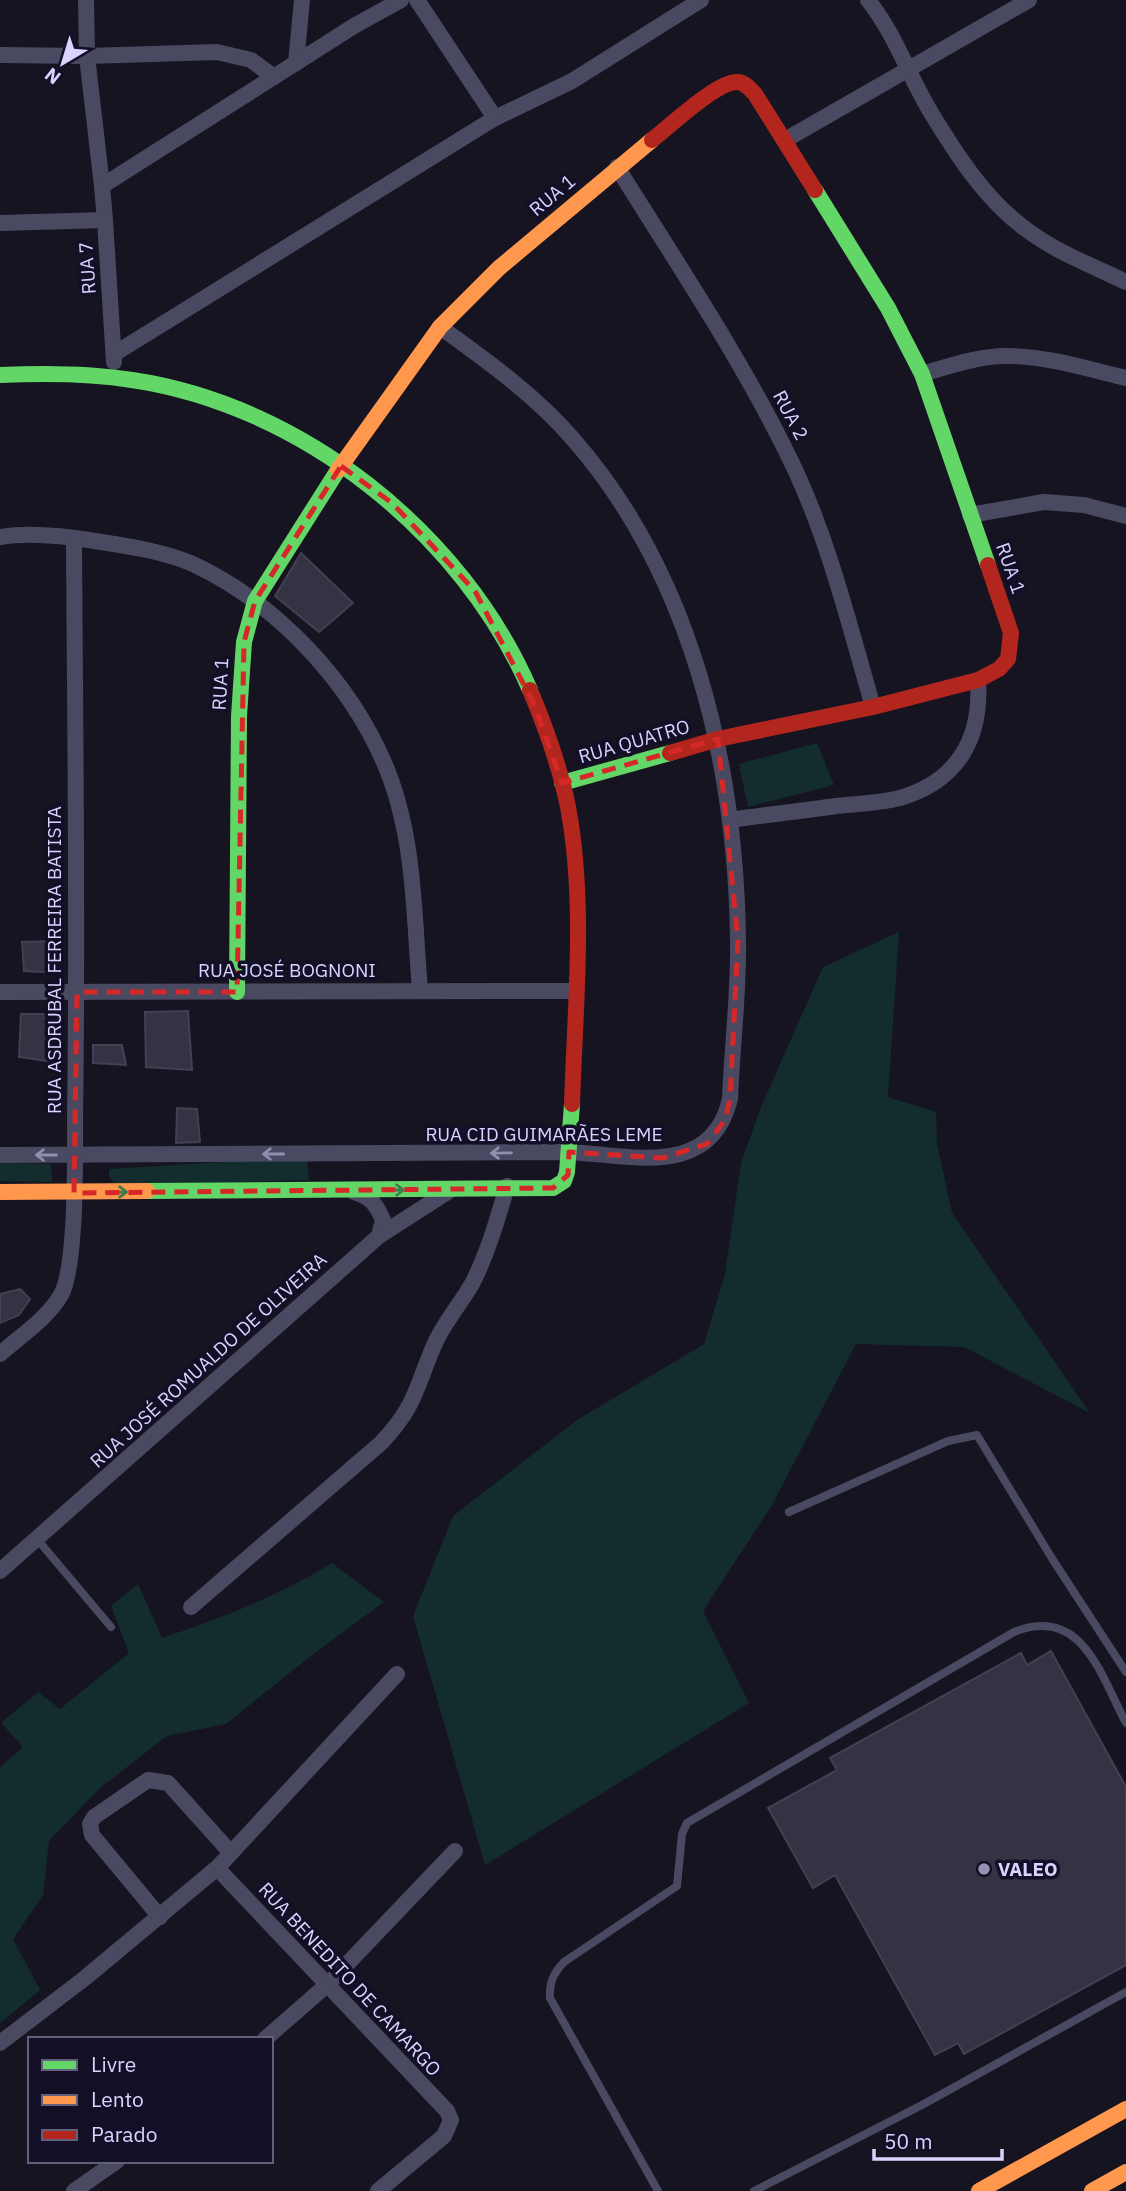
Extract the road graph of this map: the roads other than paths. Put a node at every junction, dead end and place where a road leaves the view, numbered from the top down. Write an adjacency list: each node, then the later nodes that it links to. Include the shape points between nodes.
1 (86, 0): 9 (street)
2 (302, 0): 10 (street)
3 (401, 0): 10 (street)
4 (417, 0): 13 (street)
5 (701, 0): 13 (street, via 572,81)
6 (868, 0): 11 (street)
7 (1029, 0): 11 (street)
8 (0, 55): 9 (street)
9 (87, 56): 12 (street, via 218,52 251,60); 16 (street)
10 (296, 63): 12 (street)
11 (909, 71): 14 (street); 19 (street, via 938,122 1003,211 1028,232)
12 (274, 77): 16 (street)
13 (495, 118): 21 (street)
14 (786, 140): 15 (main road, RUA 1, via 746,85 727,83); 22 (main road, RUA 1, via 888,308)
15 (617, 167): 20 (main road, RUA 1, via 499,268); 33 (street, RUA 2, via 740,364 790,458 833,572)
16 (102, 186): 17 (street)
17 (105, 220): 18 (street, RUA 7); 21 (street, RUA 7)
18 (0, 223)
19 (1126, 282)
20 (440, 327): 26 (main road, RUA 1); 34 (street, RUA CID GUIMARÃES LEME, via 508,376 573,439 621,502 654,560 700,672)
21 (114, 354): 24 (street, RUA 7)
22 (922, 374): 25 (street, via 970,360 1007,356); 27 (main road, RUA 1)
23 (0, 375): 24 (main road)
24 (114, 375): 26 (main road, via 210,399 276,426)
25 (1126, 378)
26 (341, 466): 31 (main road, RUA 1); 35 (main road, via 392,503 474,591 535,706)
27 (971, 515): 28 (street, via 1044,502 1084,505); 32 (main road, RUA 1, via 1011,633 1008,659)
28 (1126, 516)
29 (0, 537): 30 (street)
30 (74, 538): 31 (street, via 141,549 192,564); 40 (street, RUA ASDRUBAL FERREIRA BATISTA)
31 (255, 601): 37 (street, via 321,662 357,713 388,772 409,850); 41 (main road, RUA 1, via 244,642 239,716)
32 (981, 679): 33 (main road, RUA QUATRO); 36 (street, via 975,731 947,773 928,786 899,798)
33 (873, 707): 34 (main road, RUA QUATRO)
34 (718, 739): 35 (main road, RUA QUATRO); 36 (street, RUA CID GUIMARÃES LEME)
35 (562, 783): 38 (main road, via 572,853)
36 (730, 820): 42 (street, RUA CID GUIMARÃES LEME, via 738,941 730,1099 725,1119 707,1144 663,1158)
37 (420, 991): 38 (street, RUA JOSÉ BOGNONI); 41 (street, RUA JOSÉ BOGNONI)
38 (575, 991): 42 (main road)
39 (0, 992): 40 (street, RUA JOSÉ BOGNONI)
40 (77, 992): 41 (street, RUA JOSÉ BOGNONI); 44 (street, RUA ASDRUBAL FERREIRA BATISTA)
41 (237, 992)
42 (569, 1152): 44 (street, RUA CID GUIMARÃES LEME, one-way to 44); 45 (main road, via 568,1175 562,1184 553,1188)
43 (0, 1155): 44 (street, RUA CID GUIMARÃES LEME, one-way to 43)
44 (75, 1155): 49 (street, RUA ASDRUBAL FERREIRA BATISTA)
45 (507, 1186): 47 (main road); 55 (street, via 473,1281 436,1340 402,1421)
46 (347, 1189): 47 (main road, one-way to 47); 49 (main road, one-way to 46); 50 (street, via 370,1197 383,1220)
47 (451, 1190): 50 (street, RUA JOSÉ ROMUALDO DE OLIVEIRA)
48 (0, 1192): 49 (main road)
49 (74, 1193): 51 (street, RUA ASDRUBAL FERREIRA BATISTA, via 68,1269 61,1294 43,1316)
50 (379, 1236): 53 (street, RUA JOSÉ ROMUALDO DE OLIVEIRA)
51 (3, 1349)
52 (789, 1512): 57 (lane, via 936,1446 977,1435)
53 (37, 1539): 54 (street, RUA JOSÉ ROMUALDO DE OLIVEIRA); 56 (lane)
54 (0, 1571)
55 (191, 1607)
56 (111, 1627)
57 (1126, 1672)
58 (397, 1674): 61 (street)
59 (1126, 1723): 73 (lane, via 1074,1635 1052,1625 1033,1625 687,1823 677,1886 564,1962 550,1987 550,1998)
60 (455, 1851): 64 (street)
61 (231, 1853): 62 (street); 63 (street, via 168,1783 159,1779 148,1780 94,1817 92,1835)
62 (216, 1868): 63 (street); 64 (street, RUA BENEDITO DE CAMARGO)
63 (160, 1917): 67 (street)
64 (328, 1984): 66 (street); 72 (street, RUA BENEDITO DE CAMARGO, via 451,2120 444,2136)
65 (1126, 1993): 74 (lane)
66 (267, 2037)
67 (0, 2043)
68 (1126, 2109): 75 (main road)
69 (114, 2163): 71 (street)
70 (1126, 2172): 76 (main road)
71 (74, 2191)
72 (378, 2191)
73 (657, 2191)
74 (754, 2191)
75 (979, 2191)
76 (1092, 2191)

